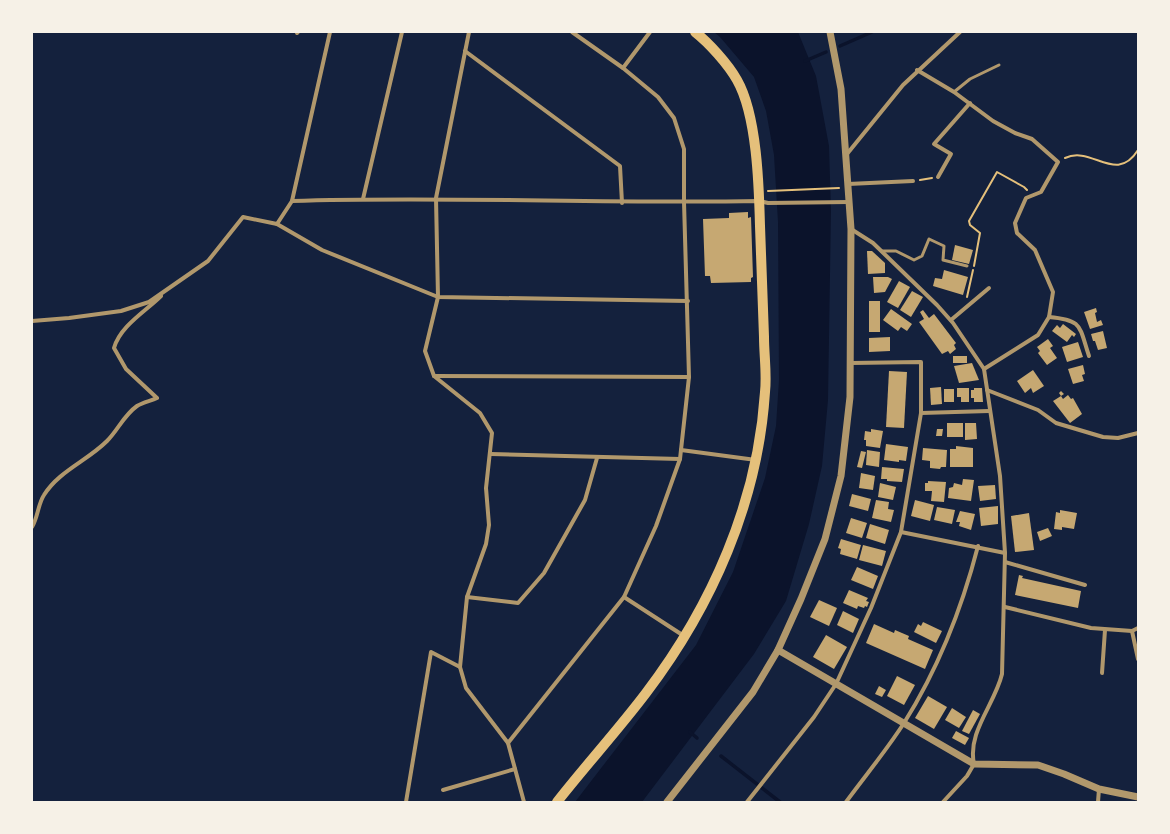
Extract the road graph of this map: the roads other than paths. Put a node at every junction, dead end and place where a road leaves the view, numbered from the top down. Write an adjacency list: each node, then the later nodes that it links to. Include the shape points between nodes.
1 (330, 32): 22 (street)
2 (402, 32): 21 (street)
3 (469, 32): 9 (street)
4 (572, 32): 11 (street)
5 (650, 32): 11 (street)
6 (695, 32): 20 (main road, via 705,40 737,80 747,107)
7 (830, 32): 15 (street, via 841,89)
8 (960, 32): 12 (street)
9 (465, 51): 19 (street); 25 (street, via 620,166)
10 (999, 65): 13 (lane, via 970,79)
11 (623, 68): 23 (street, via 658,97 674,118 684,149)
12 (917, 70): 13 (street); 15 (street)
13 (954, 92): 14 (street)
14 (970, 103): 16 (street, via 934,144 951,154); 34 (street, via 993,121 1032,139 1058,162 1041,192 1026,198 1015,222 1017,233 1036,250 1053,292)
15 (847, 154): 18 (street)
16 (938, 177)
17 (913, 181): 18 (street)
18 (849, 186): 24 (street)
19 (436, 198): 21 (street); 25 (street); 32 (street)
20 (762, 198): 23 (street); 24 (street); 50 (main road, via 766,390)
21 (363, 199): 22 (street)
22 (292, 201): 26 (street)
23 (684, 202): 25 (street); 33 (street)
24 (849, 202): 27 (street)
25 (622, 203)
26 (278, 224): 30 (street, via 243,217 208,261); 32 (street, via 322,250)
27 (850, 229): 28 (street); 38 (street)
28 (882, 251): 29 (lane, via 896,251 914,260 922,256 928,239 944,246 943,260); 35 (street)
29 (967, 266)
30 (170, 287): 36 (street, via 149,302 121,310); 51 (street, via 122,332 116,339 114,348 126,369 157,398 138,405 107,441 55,482 43,496)
31 (989, 288): 35 (street)
32 (438, 297): 33 (street); 40 (street, via 425,351)
33 (688, 301): 41 (street)
34 (1049, 317): 37 (street, via 1070,319 1080,328); 39 (street, via 1038,335)
35 (950, 320): 39 (street)
36 (32, 321)
37 (1089, 356)
38 (851, 363): 44 (street, via 921,362); 64 (street, via 850,397 841,476 825,539 802,599)
39 (984, 370): 42 (street)
40 (434, 376): 41 (street); 47 (street, via 480,413 492,433)
41 (689, 377): 46 (street)
42 (986, 390): 43 (street); 45 (street, via 1038,410 1056,423 1103,437 1118,438)
43 (989, 410): 44 (street); 54 (street, via 1000,476)
44 (920, 413): 52 (street)
45 (1138, 433)
46 (681, 450): 49 (street); 50 (street)
47 (491, 454): 48 (street); 57 (street, via 486,488 490,525)
48 (597, 458): 49 (street); 57 (street, via 585,500 544,573 518,603)
49 (680, 459): 58 (street, via 656,526)
50 (756, 460): 63 (main road, via 745,504 726,559)
51 (32, 527)
52 (901, 532): 53 (street); 68 (street, via 871,608)
53 (978, 546): 54 (street); 69 (street, via 957,616 932,672)
54 (1005, 553): 55 (street)
55 (1005, 562): 56 (street); 59 (street)
56 (1085, 585)
57 (467, 597): 66 (street)
58 (624, 597): 63 (street); 70 (street)
59 (1005, 607): 61 (street); 71 (street, via 1002,674 999,687 977,733 972,752)
60 (1138, 628): 62 (street)
61 (1105, 630): 62 (street); 67 (street)
62 (1132, 631): 65 (street)
63 (684, 637): 78 (main road, via 646,693)
64 (778, 650): 68 (street); 79 (street, via 753,692)
65 (1138, 659)
66 (460, 667): 70 (street, via 466,688); 76 (street, via 431,652)
67 (1102, 673)
68 (836, 684): 69 (street); 80 (street, via 814,717)
69 (903, 724): 71 (street); 81 (street)
70 (508, 743): 72 (street)
71 (974, 764): 73 (street, via 1038,766); 82 (street, via 967,776)
72 (515, 769): 74 (street); 77 (street)
73 (1099, 789): 75 (street); 83 (street)
74 (443, 790)
75 (1138, 797)
76 (406, 802)
77 (524, 802)
78 (557, 802)
79 (667, 802)
80 (747, 802)
81 (846, 802)
82 (943, 802)
83 (1098, 802)

